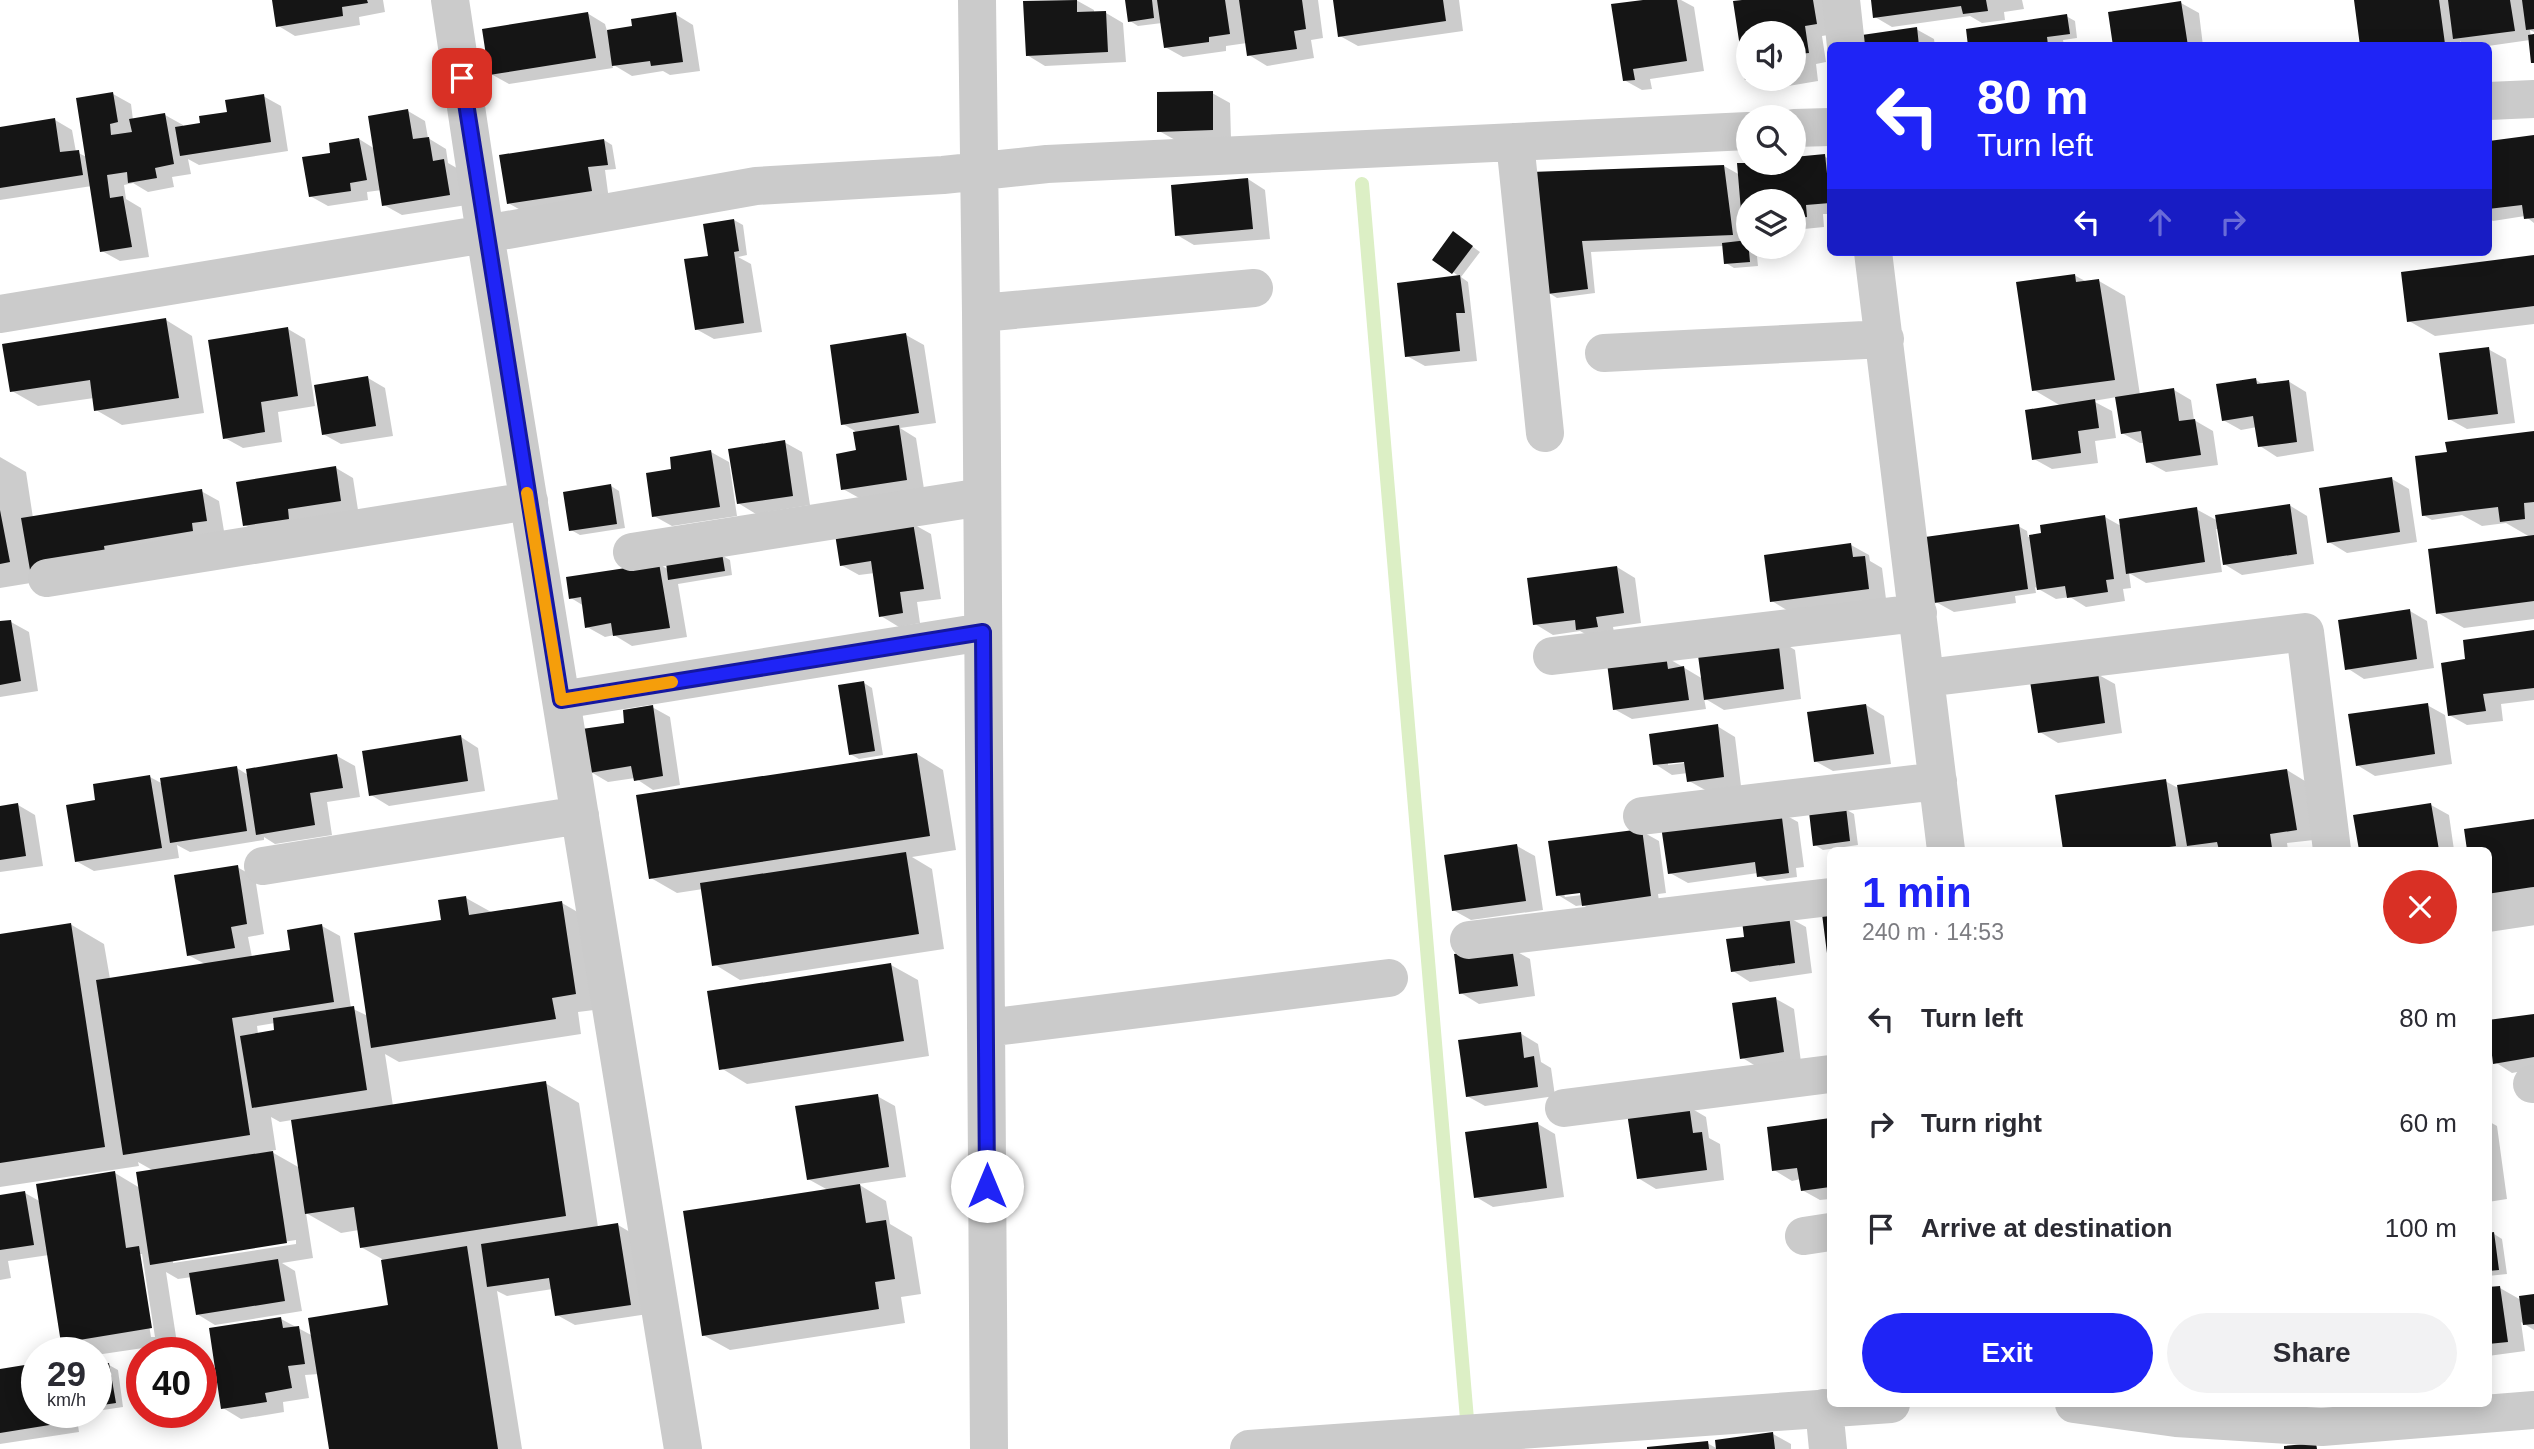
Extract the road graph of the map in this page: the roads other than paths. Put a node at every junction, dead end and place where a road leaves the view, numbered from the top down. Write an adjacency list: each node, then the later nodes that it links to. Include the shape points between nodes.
1 (450, 0): 12 (street)
2 (977, 0): 11 (street)
3 (1841, 0): 4 (street)
4 (1846, 42)
5 (2534, 99): 6 (street)
6 (2492, 100)
7 (1827, 127): 8 (street)
8 (1806, 128)
9 (1736, 132): 10 (street)
10 (1515, 142): 11 (street); 19 (street)
11 (978, 171): 12 (street, via 756,186); 15 (street)
12 (485, 234): 16 (street); 21 (street)
13 (1874, 256): 17 (street)
14 (1254, 288): 15 (street)
15 (981, 313): 20 (street)
16 (0, 314)
17 (1885, 340): 18 (street); 24 (street)
18 (1604, 353)
19 (1545, 433)
20 (982, 497): 22 (street); 25 (street)
21 (529, 501): 23 (street); 28 (street)
22 (632, 552)
23 (47, 579)
24 (1918, 614): 26 (street); 27 (street)
25 (983, 632): 28 (street); 40 (street)
26 (1552, 656)
27 (1926, 678): 29 (street); 33 (street, via 2305,632)
28 (561, 700): 30 (street)
29 (1938, 781): 31 (street); 32 (street)
30 (580, 815): 34 (street); 50 (street)
31 (1642, 816)
32 (1946, 847)
33 (2332, 847)
34 (263, 866)
35 (1827, 897): 38 (street)
36 (2534, 906): 37 (street)
37 (2492, 912)
38 (1469, 940)
39 (1389, 978): 40 (street)
40 (986, 1028): 51 (street)
41 (1827, 1074): 42 (street)
42 (1564, 1108)
43 (1841, 1407): 45 (street)
44 (2085, 1407): 48 (street)
45 (1824, 1408): 49 (street); 53 (street)
46 (2534, 1410): 47 (street, via 2322,1427)
47 (2256, 1413): 48 (street)
48 (2176, 1433)
49 (1602, 1437): 52 (street, via 1498,1432)
50 (682, 1449)
51 (989, 1449)
52 (1249, 1449)
53 (1828, 1449)

